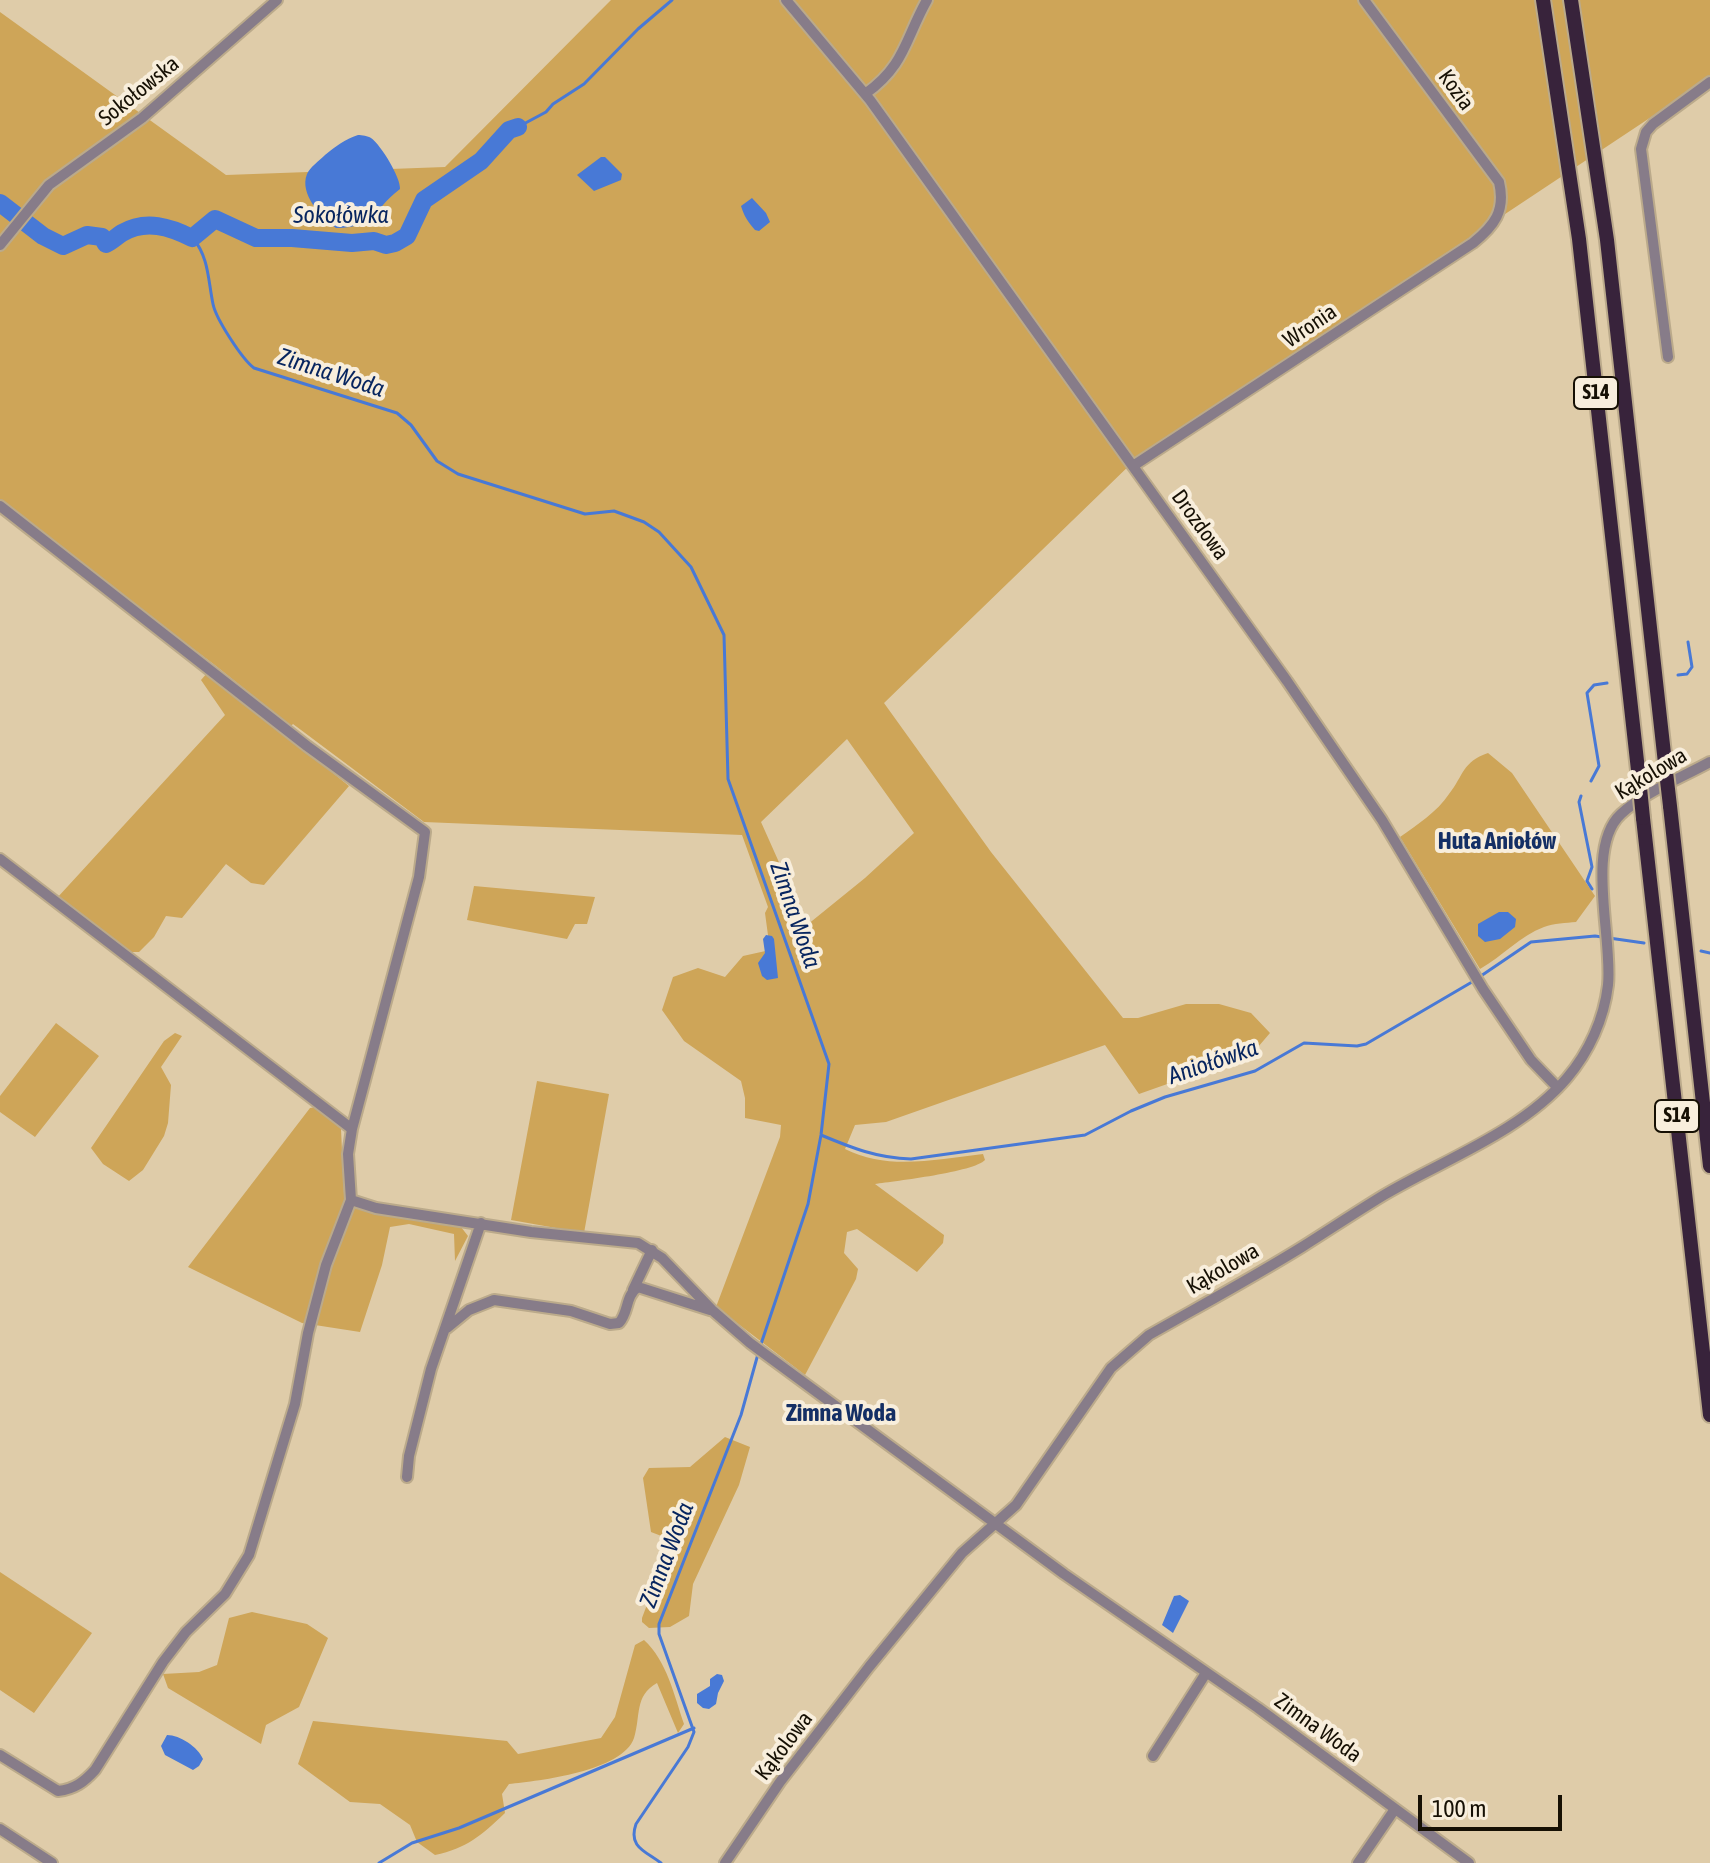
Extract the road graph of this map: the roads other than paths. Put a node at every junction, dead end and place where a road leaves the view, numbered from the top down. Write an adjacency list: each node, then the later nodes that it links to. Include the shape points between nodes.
1 (277, 0): 10 (street, Sokołowska, via 142,118 49,185)
2 (786, 0): 8 (street, Drozdowa)
3 (927, 0): 8 (street, via 901,59)
4 (1364, 0): 9 (street, Kozia, via 1499,182)
5 (1543, 0): 25 (highway, S14, bridge, via 1579,239)
6 (1571, 0): 18 (highway, S14, bridge, via 1607,240)
7 (1710, 82): 11 (street, via 1653,124 1641,149)
8 (865, 94): 12 (street, Drozdowa)
9 (1501, 210): 12 (street, Wronia, via 1473,243)
10 (0, 245)
11 (1668, 357)
12 (1133, 466): 16 (street, Drozdowa, via 1363,789 1531,1060)
13 (0, 506): 17 (street, via 425,832 419,877)
14 (1710, 762): 16 (street, Kąkolowa, via 1640,800 1611,827 1602,862 1609,953 1605,1007 1584,1055)
15 (0, 859): 17 (street)
16 (1558, 1088): 27 (street, Kąkolowa, via 1495,1136 1385,1195 1134,1346 1111,1368 1016,1505)
17 (352, 1129): 19 (street)
18 (1710, 1166)
19 (351, 1200): 20 (street); 29 (street, via 326,1265 295,1404 244,1566 225,1594 176,1644 85,1781 58,1791)
20 (481, 1223): 21 (street, via 622,1240); 24 (street)
21 (652, 1250): 22 (street); 23 (street)
22 (633, 1290): 23 (street, via 643,1287); 24 (street, via 619,1323 494,1300 469,1310)
23 (714, 1312): 27 (street, Zimna Woda)
24 (447, 1328): 26 (street, via 429,1376)
25 (1710, 1415)
26 (407, 1477)
27 (997, 1523): 28 (street, Zimna Woda); 34 (street, Kąkolowa, via 962,1553 878,1655)
28 (1206, 1673): 30 (street); 31 (street, Zimna Woda)
29 (0, 1755)
30 (1153, 1756)
31 (1395, 1809): 35 (street); 36 (street, Zimna Woda)
32 (0, 1829): 33 (street)
33 (52, 1863)
34 (725, 1863)
35 (1358, 1863)
36 (1469, 1863)

